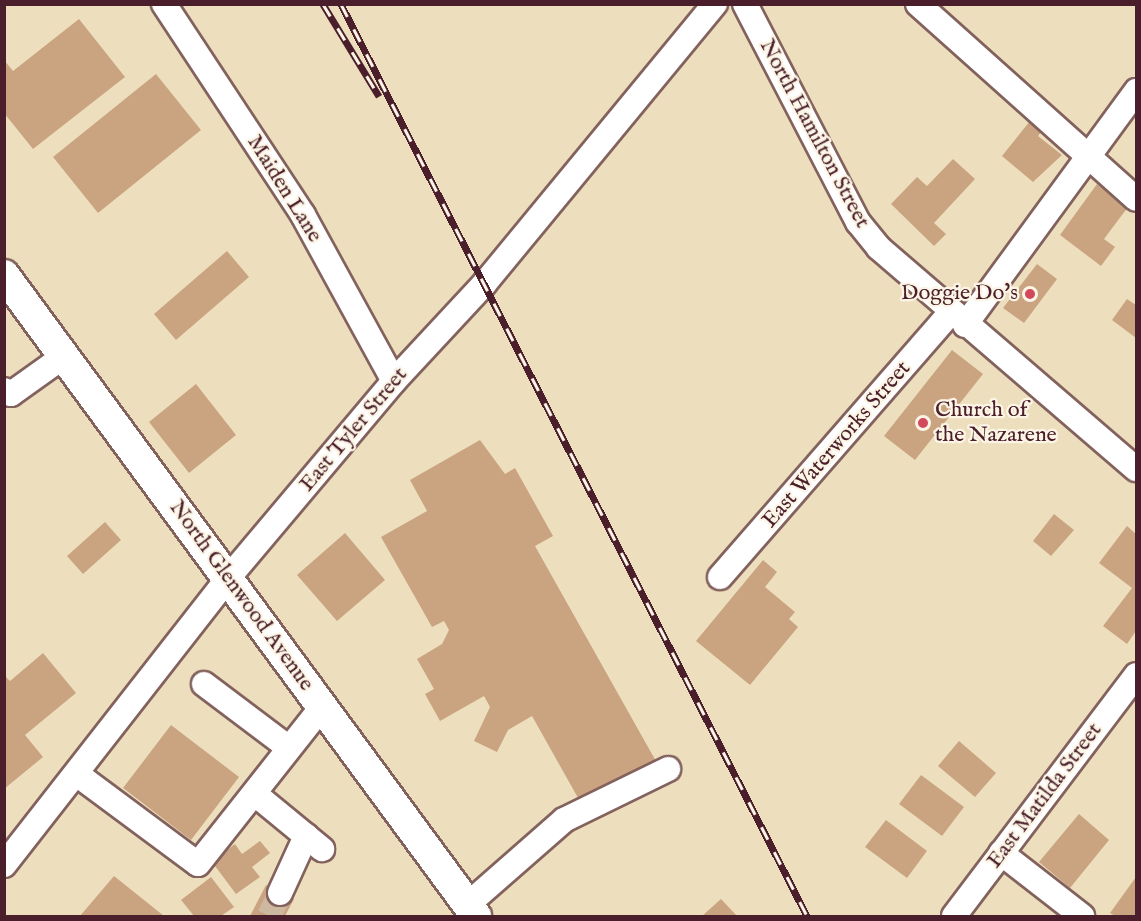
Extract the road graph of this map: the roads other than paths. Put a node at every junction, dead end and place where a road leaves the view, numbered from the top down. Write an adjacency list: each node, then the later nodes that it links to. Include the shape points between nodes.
1 (164, 4): 11 (street, Maiden Lane, via 303,215)
2 (715, 4): 11 (street, East Tyler Street, via 484,284)
3 (745, 4): 9 (street, North Hamilton Street, via 858,222)
4 (918, 4): 6 (street)
5 (1137, 91): 6 (street, East Waterworks Street)
6 (1089, 156): 7 (street); 9 (street, East Waterworks Street)
7 (1137, 199)
8 (9, 290): 10 (main road, North Glenwood Avenue)
9 (958, 319): 13 (street, North Hamilton Street); 14 (street, East Waterworks Street)
10 (64, 356): 12 (street, via 11,394); 15 (main road, North Glenwood Avenue)
11 (394, 381): 15 (street, East Tyler Street)
12 (4, 390)
13 (1137, 470)
14 (720, 577)
15 (229, 578): 18 (main road, North Glenwood Avenue); 21 (street, East Tyler Street)
16 (1137, 675): 23 (street, East Matilda Street)
17 (204, 684): 19 (street)
18 (322, 707): 19 (street); 26 (main road, North Glenwood Avenue)
19 (289, 748): 22 (street)
20 (668, 769): 26 (street, via 564,820)
21 (78, 775): 22 (street, via 198,864); 24 (street, East Tyler Street)
22 (255, 794): 25 (street, via 314,842)
23 (1001, 853): 27 (street, East Matilda Street); 28 (street)
24 (7, 854)
25 (280, 893)
26 (472, 911)
27 (954, 916)
28 (1082, 916)

